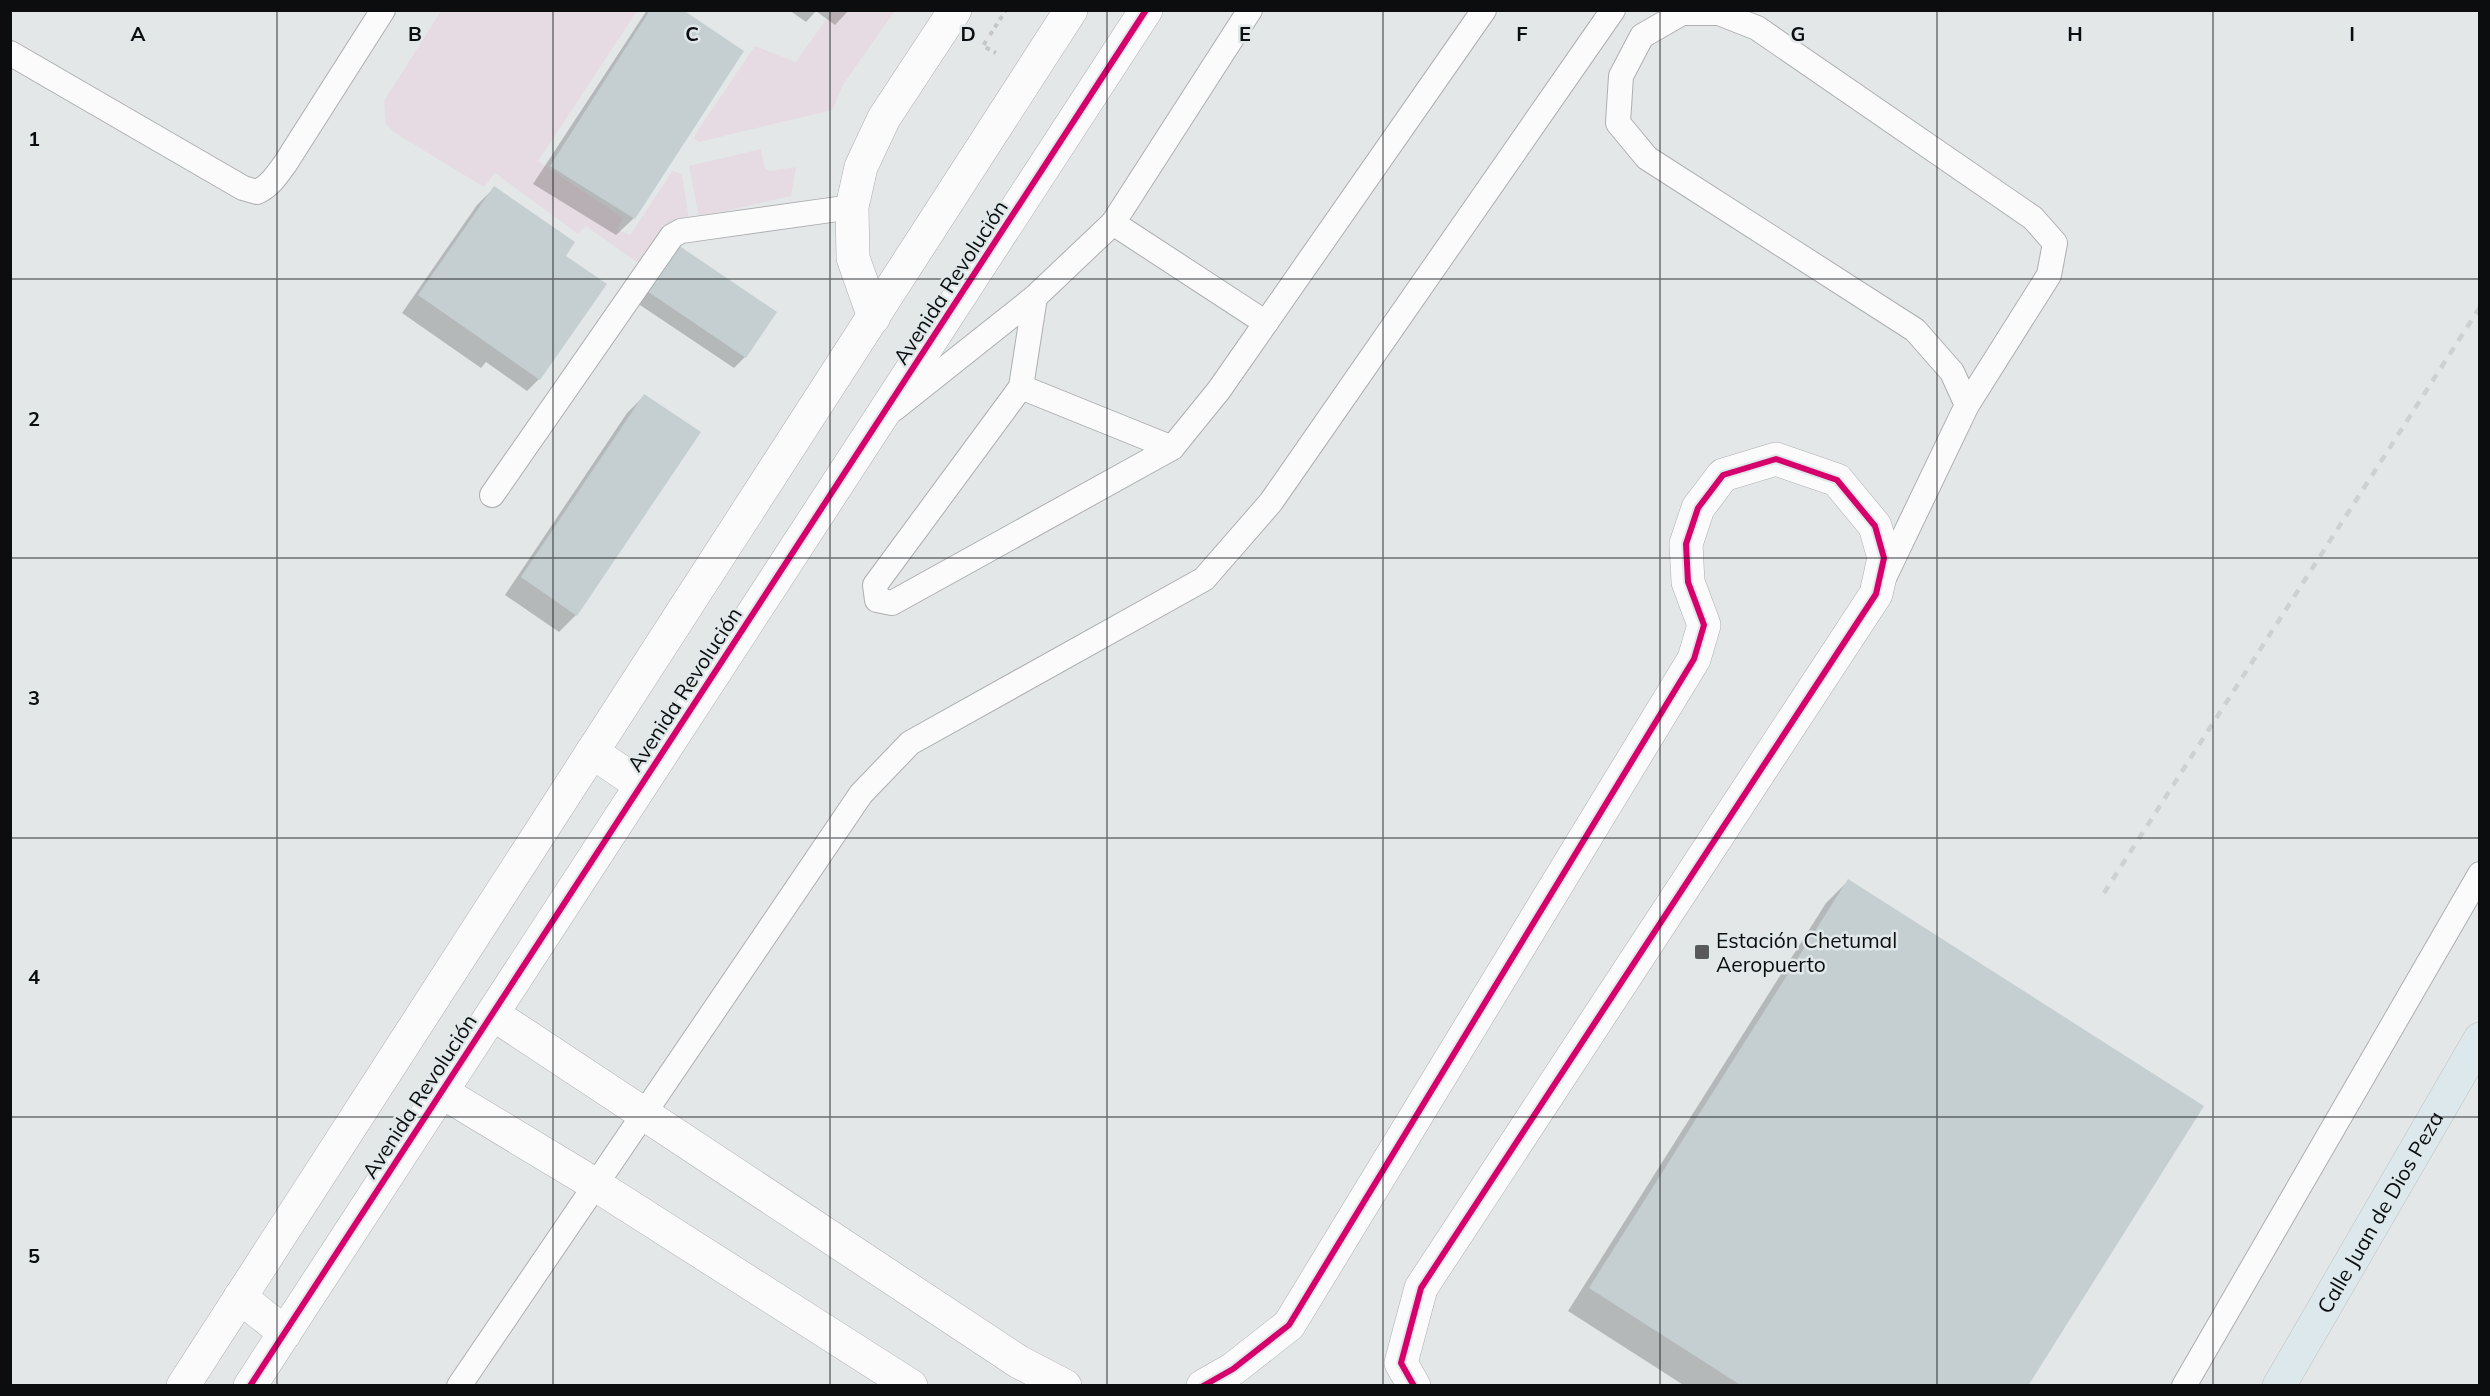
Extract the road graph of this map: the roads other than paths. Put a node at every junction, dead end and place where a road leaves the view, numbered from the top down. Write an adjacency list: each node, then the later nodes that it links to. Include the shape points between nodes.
1 (383, 10): 8 (lane, via 285,164 257,192 243,188)
2 (955, 10): 9 (street, via 884,118 861,167)
3 (1071, 10): 12 (street, Avenida Revolución)
4 (1146, 10): 16 (street, Avenida Revolución)
5 (1251, 10): 10 (lane)
6 (1484, 10): 13 (lane)
7 (1612, 10): 26 (lane, via 1271,502 1204,579 910,743 861,794)
8 (10, 53)
9 (852, 207): 12 (street, via 853,258); 18 (lane, via 681,231 672,236)
10 (1113, 223): 11 (lane); 13 (lane)
11 (1035, 297): 14 (lane); 16 (lane)
12 (874, 317): 20 (street, Avenida Revolución)
13 (1266, 323): 17 (lane)
14 (1021, 387): 17 (lane); 17 (lane, via 875,585 877,600 892,603)
15 (1967, 405): 15 (lane, via 2049,275 2055,243 2033,218 1757,28 1719,13 1682,13 1642,36 1621,76 1618,123 1647,158 1916,330 1952,372); 19 (lane)
16 (880, 419): 21 (street, Avenida Revolución)
17 (1172, 448)
18 (492, 495)
19 (1876, 594): 35 (street, via 1884,558 1875,526 1838,480 1776,459 1723,475 1698,508 1686,544 1688,582 1704,625 1694,659 1289,1325 1233,1370); 36 (street, via 1421,1288 1401,1363)
20 (592, 752): 21 (street); 28 (street, Avenida Revolución)
21 (641, 785): 23 (street, Avenida Revolución)
22 (2480, 874): 37 (lane)
23 (493, 1014): 25 (street, Avenida Revolución); 26 (street)
24 (2475, 1058): 38 (main road, Calle Juan de Dios Peza)
25 (442, 1092): 27 (street); 29 (street, Avenida Revolución)
26 (645, 1113): 27 (lane); 34 (street, via 1019,1362)
27 (596, 1185): 32 (lane); 33 (street)
28 (240, 1297): 29 (street); 30 (street, Avenida Revolución)
29 (285, 1333): 31 (street, Avenida Revolución)
30 (183, 1386)
31 (250, 1386)
32 (459, 1386)
33 (911, 1386)
34 (1065, 1386)
35 (1203, 1386)
36 (1414, 1386)
37 (2184, 1386)
38 (2279, 1386)

